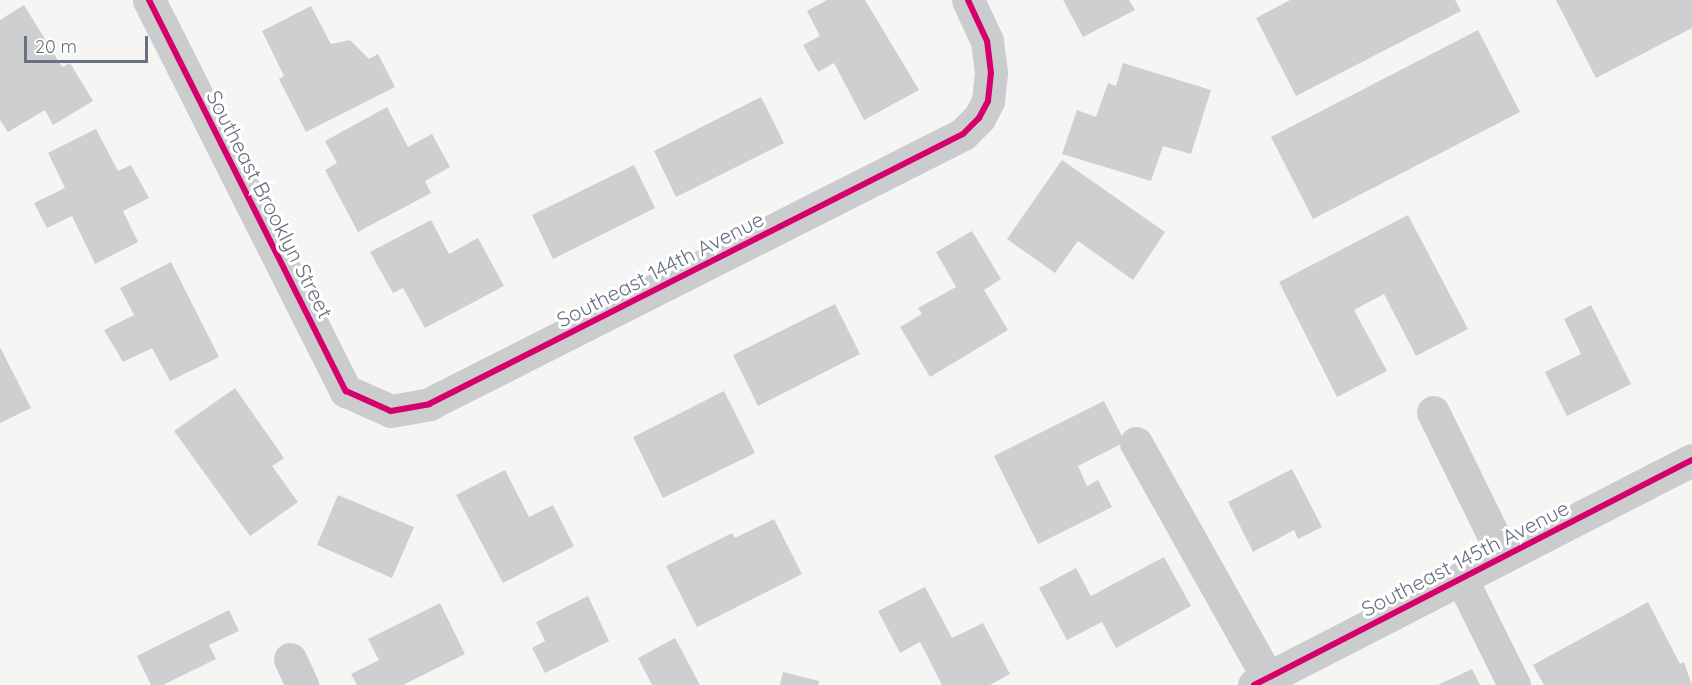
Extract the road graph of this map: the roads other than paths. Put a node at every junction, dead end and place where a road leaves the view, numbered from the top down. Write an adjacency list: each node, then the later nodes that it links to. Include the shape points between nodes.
1 (149, 0): 3 (street, Southeast Brooklyn Street)
2 (968, 0): 3 (street, Southeast 144th Avenue, via 987,41 991,74 988,101 979,118 963,134 429,404 391,411)
3 (346, 391)
4 (1433, 412): 7 (street)
5 (1136, 443): 9 (street)
6 (1692, 460): 7 (street, Southeast 145th Avenue)
7 (1504, 557): 8 (street, Southeast 145th Avenue)
8 (1461, 578): 9 (street, Southeast 145th Avenue); 10 (street)
9 (1261, 681)
10 (1514, 685)

